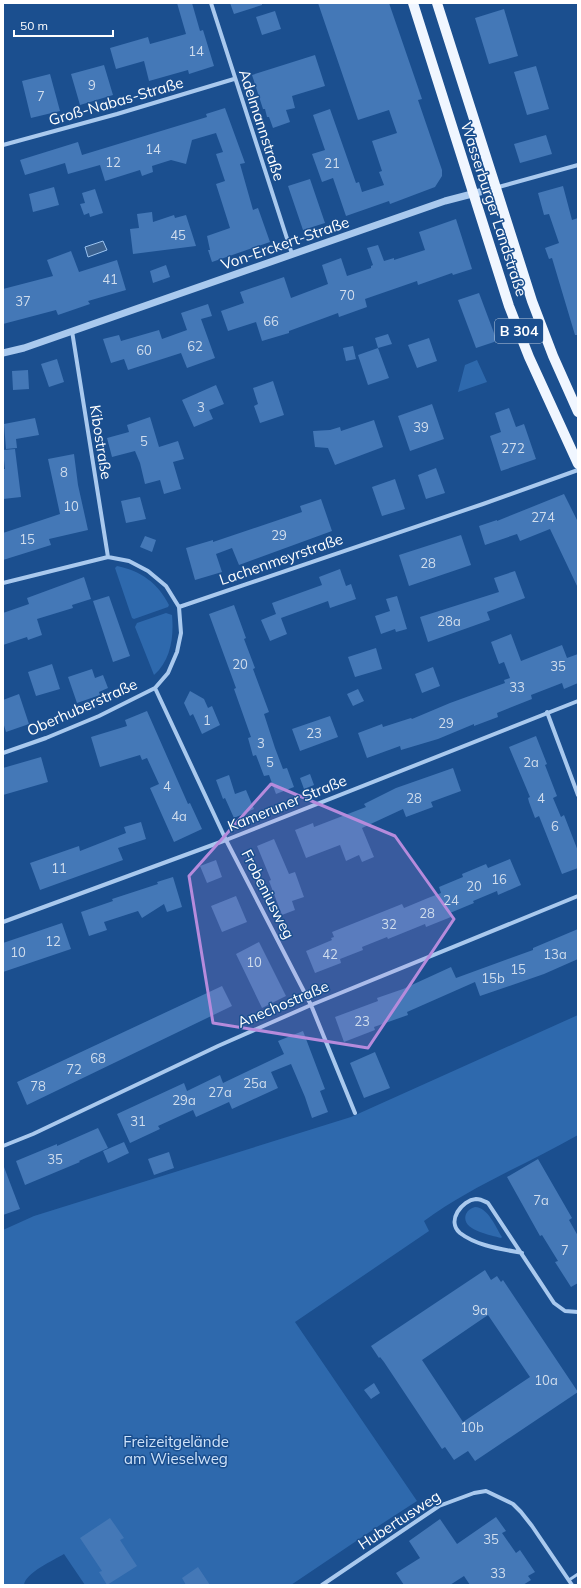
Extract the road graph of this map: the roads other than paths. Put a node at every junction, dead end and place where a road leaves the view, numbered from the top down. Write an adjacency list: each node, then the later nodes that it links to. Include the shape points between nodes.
1 (210, 3): 4 (street, Adelmannstraße)
2 (413, 3): 8 (main road, Wasserburger Landstraße / B 304)
3 (437, 3): 7 (main road, Wasserburger Landstraße / B 304)
4 (234, 79): 5 (street, Groß-Nabas-Straße); 9 (street, Adelmannstraße)
5 (3, 145)
6 (578, 165): 7 (street, Von-Erckert-Straße)
7 (495, 188): 8 (street, Von-Erckert-Straße); 12 (main road, Wasserburger Landstraße / B 304, via 542,329)
8 (473, 193): 9 (street, Von-Erckert-Straße); 13 (main road, Wasserburger Landstraße / B 304, via 509,306 529,357)
9 (292, 254): 10 (street, Von-Erckert-Straße)
10 (72, 331): 11 (street, Von-Erckert-Straße); 15 (street, Kibostraße)
11 (3, 353)
12 (578, 412)
13 (578, 464)
14 (578, 470): 17 (street, Lachenmeyrstraße)
15 (108, 557): 16 (street); 17 (street, via 129,561 148,570 166,586)
16 (3, 583)
17 (179, 607): 18 (street, Oberhuberstraße, via 181,633 177,652 168,673)
18 (154, 688): 21 (street, Oberhuberstraße, via 99,716); 23 (street, Frobeniusweg)
19 (578, 701): 20 (street, Kameruner Straße)
20 (547, 712): 22 (street); 23 (street, Kameruner Straße)
21 (3, 753)
22 (578, 795)
23 (226, 840): 25 (street, Kameruner Straße); 26 (street, Frobeniusweg)
24 (578, 896): 26 (street, Anechostraße)
25 (3, 922)
26 (311, 1005): 27 (street, Frobeniusweg); 28 (street, Anechostraße)
27 (355, 1113)
28 (3, 1146)
29 (522, 1253): 29 (street, via 488,1203 475,1199 455,1214 454,1223 458,1232 473,1240); 30 (street, via 554,1303 565,1311)
30 (578, 1312)
31 (578, 1574): 32 (lane)
32 (569, 1580): 33 (street, Hubertusweg, via 521,1512 513,1504 486,1491 439,1506); 34 (street, Hubertusweg)
33 (322, 1585)
34 (572, 1585)

